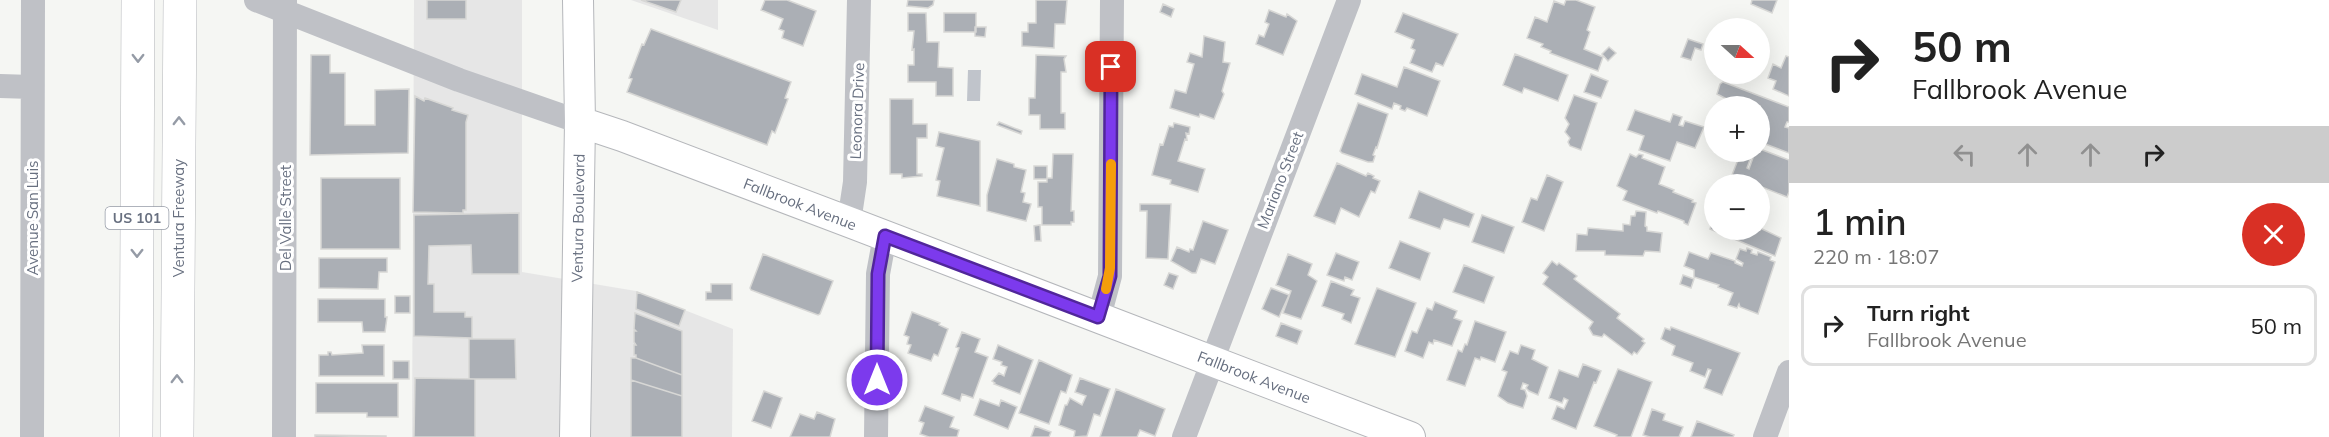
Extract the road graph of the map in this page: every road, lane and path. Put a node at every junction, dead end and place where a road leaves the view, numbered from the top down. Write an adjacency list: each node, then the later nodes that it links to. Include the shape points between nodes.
1 (33, 0): 11 (street, Avenue San Luis)
2 (138, 0): 19 (highway, US 101, one-way to 19)
3 (256, 0): 8 (street, Fallbrook Avenue)
4 (578, 0): 12 (main road, Ventura Boulevard)
5 (859, 0): 13 (street, Leonora Drive, via 855,179)
6 (1112, 0): 15 (street, via 1110,276)
7 (1349, 0): 16 (street, Mariano Street)
8 (286, 6): 12 (street, Fallbrook Avenue, via 459,80); 21 (street, Del Valle Street)
9 (180, 7): 20 (highway, Ventura Freeway / US 101, one-way to 9)
10 (0, 86): 11 (street)
11 (32, 87): 18 (street, Avenue San Luis)
12 (579, 122): 13 (main road, Fallbrook Avenue); 22 (main road, Ventura Boulevard)
13 (849, 222): 14 (main road, Fallbrook Avenue)
14 (885, 236): 15 (main road, Fallbrook Avenue); 23 (street, via 878,274)
15 (1098, 317): 16 (main road, Fallbrook Avenue)
16 (1213, 361): 24 (street, Mariano Street); 25 (main road, Fallbrook Avenue)
17 (1789, 372): 26 (street)
18 (32, 437)
19 (136, 437)
20 (177, 437)
21 (284, 437)
22 (575, 437)
23 (876, 437)
24 (1184, 437)
25 (1410, 437)
26 (1765, 437)

